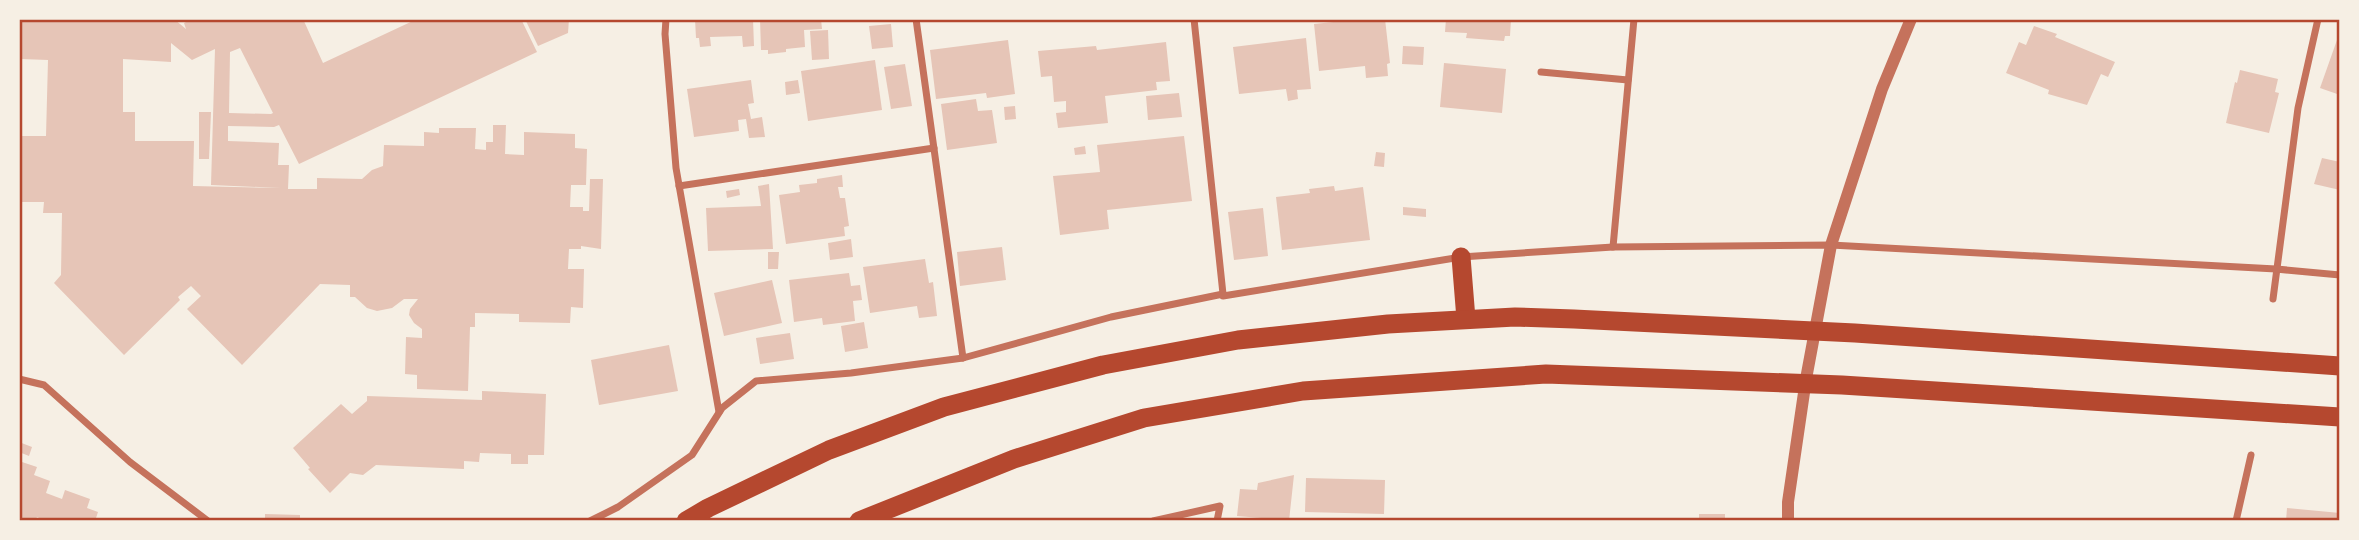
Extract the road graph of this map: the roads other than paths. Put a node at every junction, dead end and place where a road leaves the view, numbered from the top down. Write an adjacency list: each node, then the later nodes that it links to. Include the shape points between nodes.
1 (666, 19): 10 (street)
2 (916, 19): 9 (street)
3 (1194, 19): 16 (street)
4 (1634, 19): 8 (street)
5 (1911, 19): 11 (street, via 1882,89)
6 (2318, 19): 14 (street, via 2298,108)
7 (1541, 72): 8 (street)
8 (1628, 80): 12 (street)
9 (934, 148): 10 (street); 19 (street)
10 (680, 186): 22 (street)
11 (1831, 245): 12 (street); 14 (street); 31 (street, via 1806,379)
12 (1613, 247): 13 (street)
13 (1461, 257): 16 (street); 18 (highway)
14 (2276, 269): 15 (street); 17 (street)
15 (2340, 275)
16 (1223, 294): 19 (street, via 1111,317)
17 (2273, 299)
18 (1466, 320): 20 (highway, via 1516,317 1855,332); 27 (highway, via 1238,340 1103,365 944,407 829,450)
19 (963, 358): 22 (street, via 756,381)
20 (2340, 366)
21 (19, 379): 25 (street, via 44,384 130,462)
22 (719, 412): 26 (street, via 692,455)
23 (2340, 417): 28 (highway, via 1842,384 1546,374 1303,391 1144,418 1014,459)
24 (2250, 455): 32 (street)
25 (208, 521)
26 (590, 521)
27 (686, 521)
28 (859, 521)
29 (1153, 521): 30 (street, via 1220,506)
30 (1217, 521)
31 (1788, 521)
32 (2236, 521)

